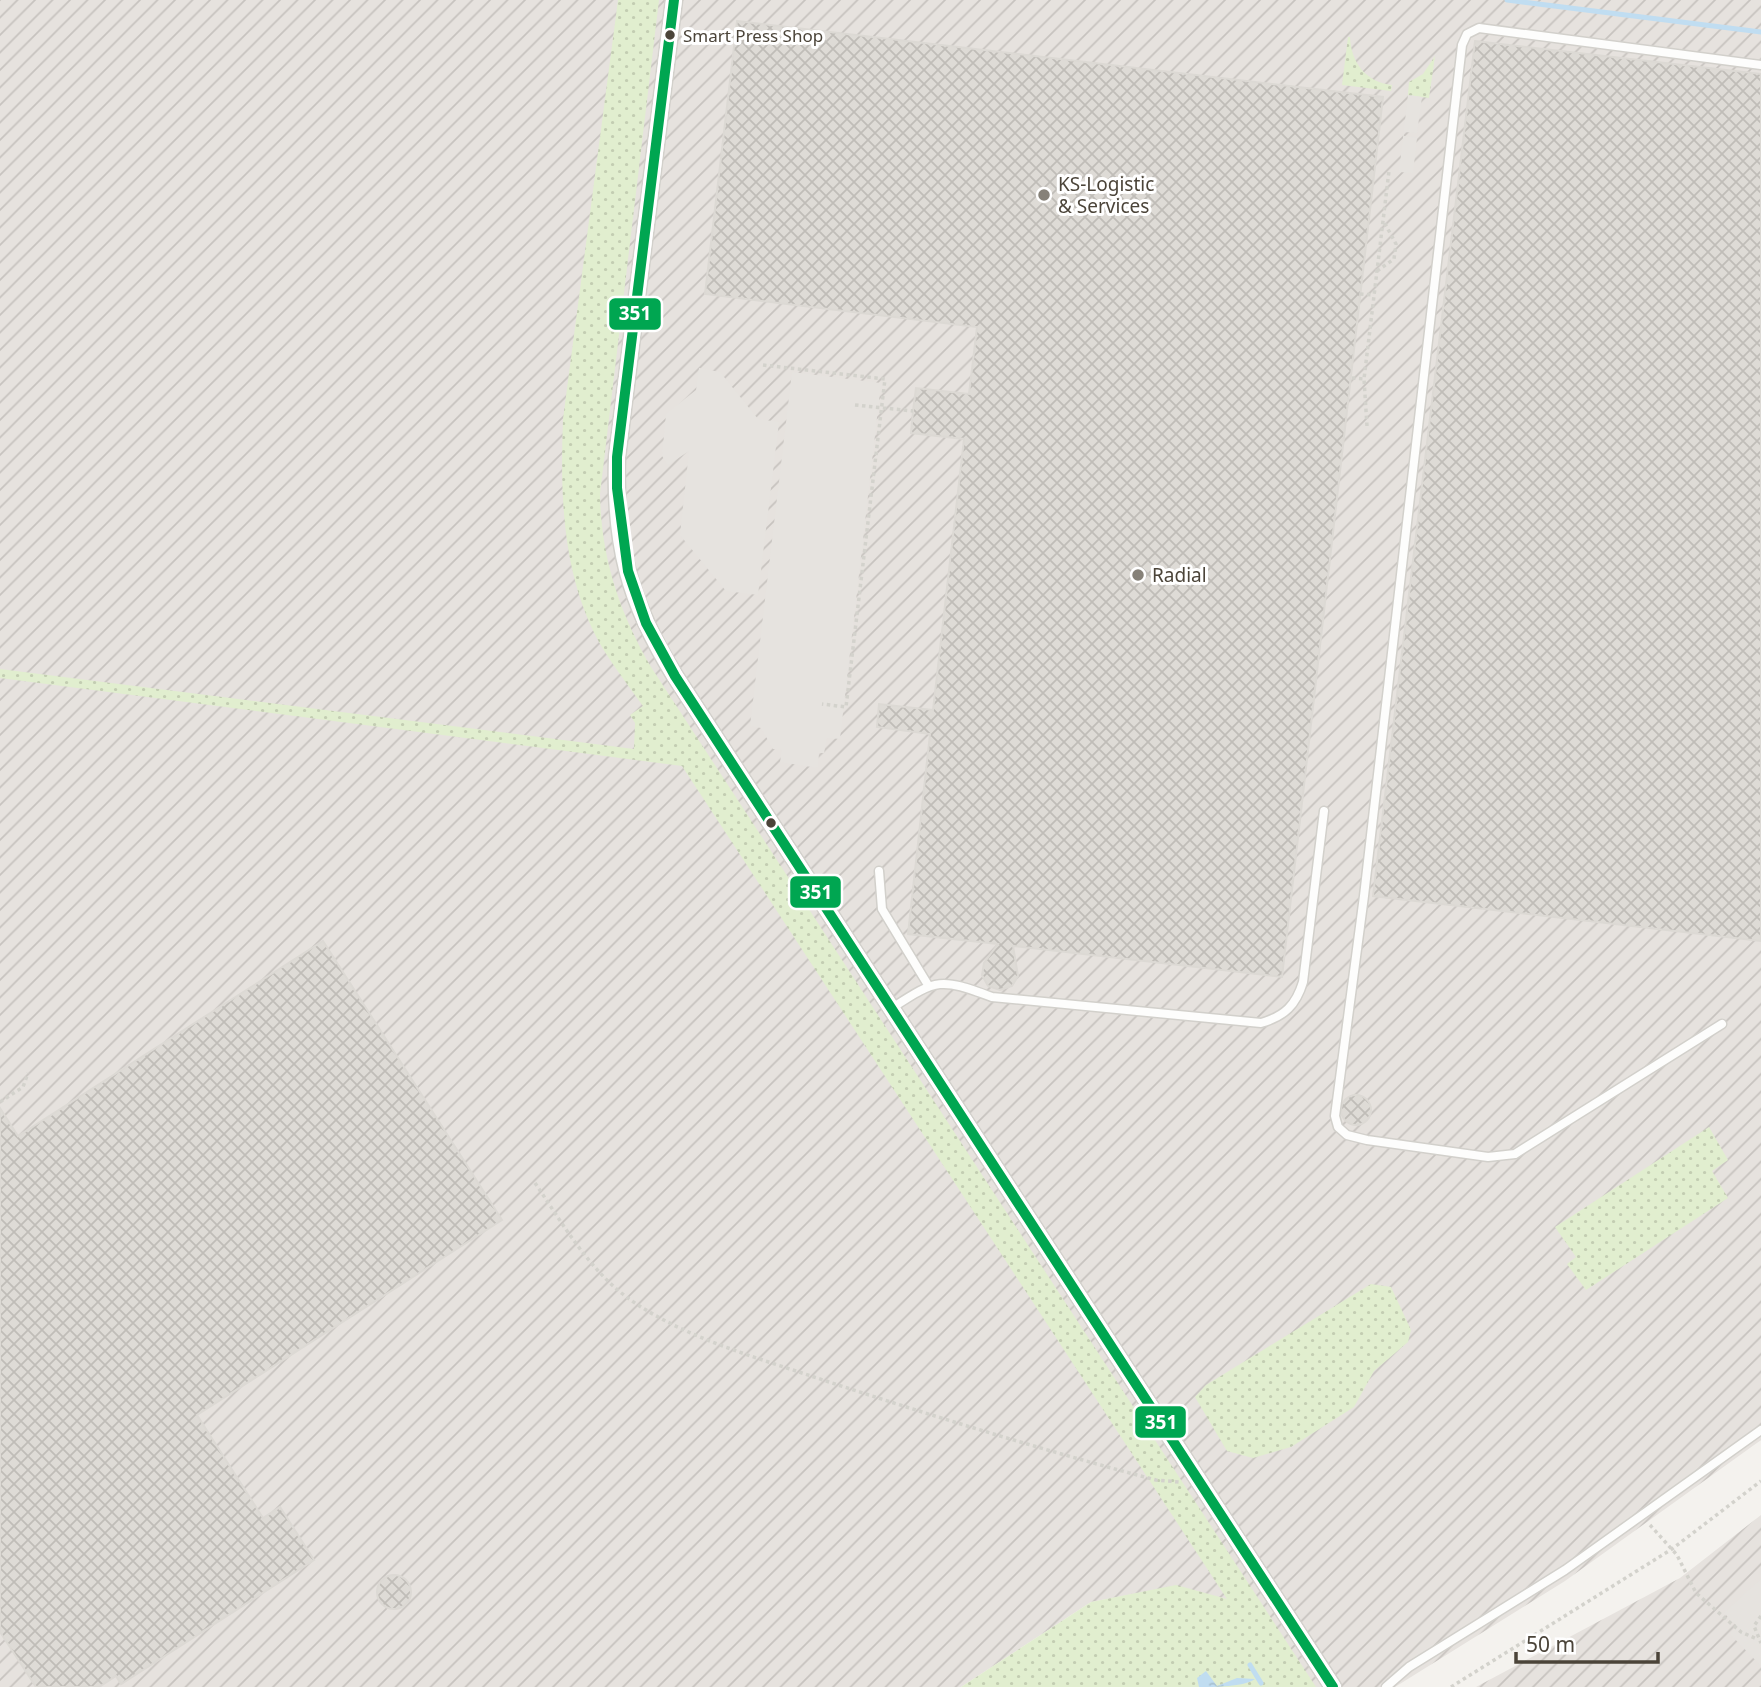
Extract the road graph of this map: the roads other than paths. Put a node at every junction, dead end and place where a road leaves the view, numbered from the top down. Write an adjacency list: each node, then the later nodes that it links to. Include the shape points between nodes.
1 (674, 0): 6 (street, via 617,457 622,554 652,638)
2 (1761, 65): 7 (lane, via 1479,29 1467,34 1462,45 1335,1116 1347,1135 1367,1140 1488,1157 1516,1154)
3 (1324, 811): 5 (lane, via 1303,982 1298,998 1277,1018 1261,1023 1005,999 955,984)
4 (879, 871): 5 (lane, via 882,909)
5 (928, 985): 6 (lane)
6 (892, 1008): 9 (street)
7 (1722, 1024)
8 (1761, 1430): 10 (lane, via 1565,1570 1409,1667)
9 (1333, 1687)
10 (1386, 1687)

